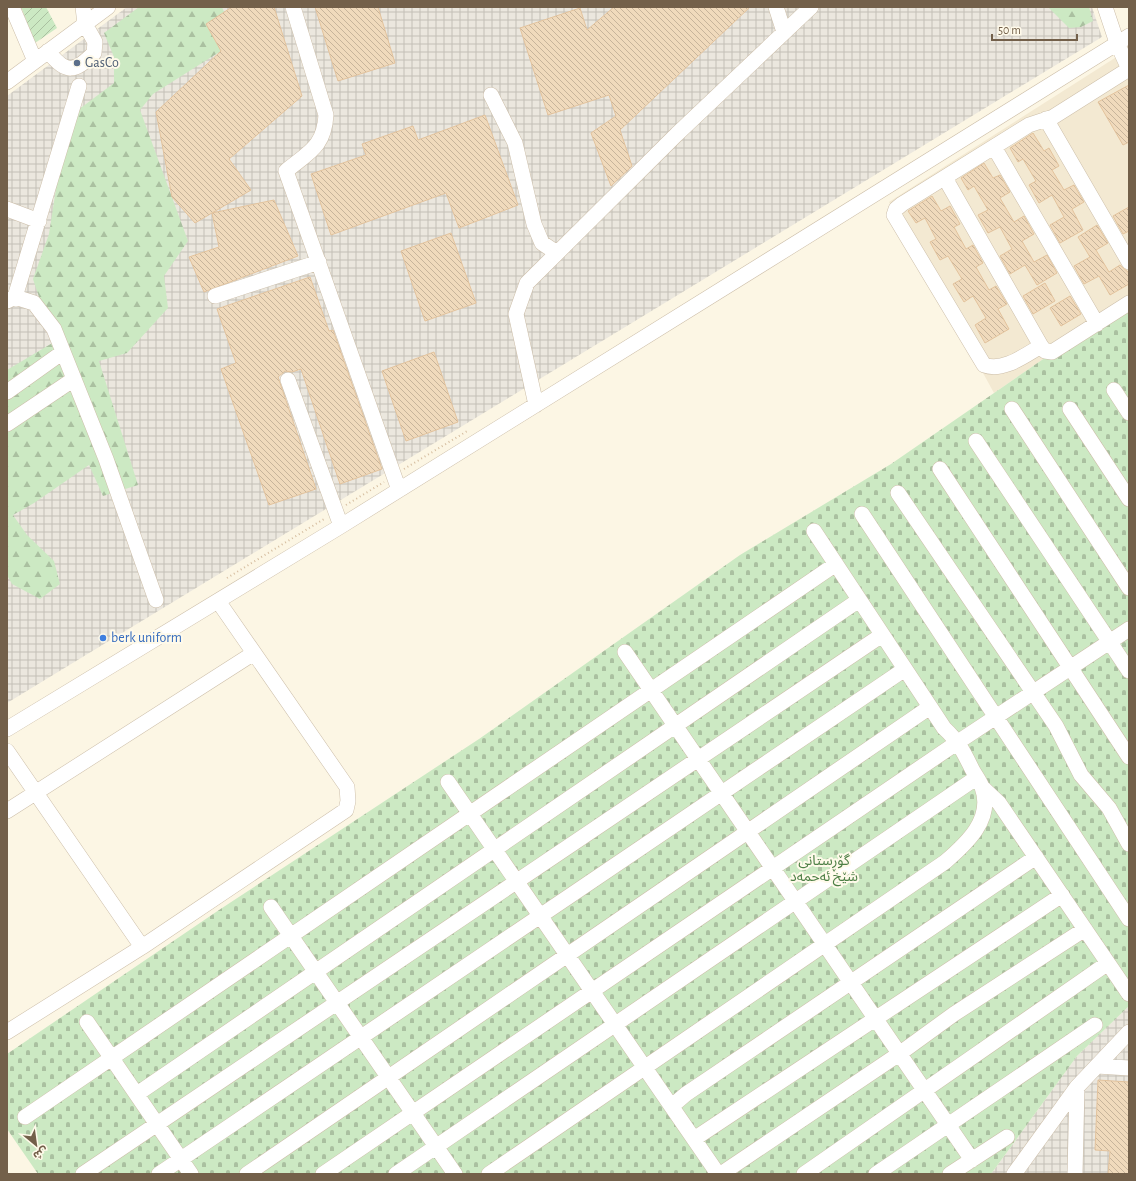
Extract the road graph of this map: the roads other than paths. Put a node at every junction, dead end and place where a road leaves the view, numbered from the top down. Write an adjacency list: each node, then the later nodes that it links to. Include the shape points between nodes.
1 (12, 7): 12 (street)
2 (83, 7): 8 (street)
3 (108, 7): 8 (street)
4 (293, 7): 23 (street, via 326,115 321,140 286,171)
5 (776, 7): 9 (street)
6 (811, 7): 9 (street)
7 (1105, 7): 10 (street)
8 (85, 24): 11 (street); 11 (street, via 96,42 94,53 81,66 68,68 57,62)
9 (784, 32): 22 (street, via 676,134)
10 (1123, 40): 13 (street); 35 (street)
11 (48, 51): 12 (street)
12 (35, 61): 14 (street)
13 (1129, 69): 17 (street)
14 (7, 82)
15 (79, 86): 21 (street)
16 (491, 96): 22 (street, via 515,143 534,224 542,243)
17 (1046, 119): 18 (street, via 1029,125); 24 (street)
18 (994, 147): 19 (street); 28 (street)
19 (945, 178): 29 (street); 29 (street, via 896,209 894,215 984,365 993,368 1011,363)
20 (7, 209): 21 (street)
21 (39, 221): 26 (street)
22 (557, 253): 35 (street, via 527,283 516,314)
23 (319, 262): 25 (street); 42 (street)
24 (1129, 262)
25 (215, 296)
26 (11, 299): 30 (street, via 34,303 54,329)
27 (1129, 303): 28 (street)
28 (1097, 324): 29 (street, via 1052,352 1045,352)
29 (1041, 346)
30 (63, 352): 31 (street); 34 (street)
31 (74, 379): 39 (street); 50 (street, via 106,459)
32 (288, 380): 46 (street)
33 (1114, 390): 38 (street)
34 (7, 392)
35 (536, 405): 42 (street)
36 (1012, 409): 49 (street)
37 (1070, 409): 44 (street)
38 (1129, 412)
39 (7, 424)
40 (976, 441): 55 (street)
41 (940, 469): 58 (street)
42 (399, 490): 46 (street)
43 (898, 493): 62 (street)
44 (1129, 498)
45 (862, 514): 64 (street)
46 (341, 526): 52 (street)
47 (814, 531): 48 (street)
48 (836, 564): 51 (street); 61 (street)
49 (1129, 588)
50 (156, 600)
51 (859, 600): 54 (street); 65 (street)
52 (218, 601): 57 (street); 66 (street)
53 (1129, 629): 55 (street)
54 (882, 635): 59 (street); 70 (street)
55 (1110, 642): 58 (street); 60 (street)
56 (625, 652): 61 (street)
57 (254, 653): 73 (street); 91 (street, via 347,787 346,810)
58 (1070, 668): 62 (street); 69 (street)
59 (905, 669): 63 (street); 74 (street)
60 (1129, 670)
61 (651, 690): 65 (street); 76 (street)
62 (1032, 693): 64 (street); 78 (street, via 1056,726 1081,775 1109,808)
63 (930, 707): 67 (street, via 944,728); 77 (street)
64 (996, 717): 67 (street); 87 (street)
65 (676, 726): 70 (street); 79 (street)
66 (7, 729)
67 (958, 742): 72 (street); 81 (street)
68 (7, 751): 73 (street)
69 (1129, 758)
70 (698, 759): 74 (street); 82 (street)
71 (448, 782): 76 (street)
72 (979, 783): 80 (street, via 1000,803); 84 (street); 90 (street, via 984,801 982,815 975,833 962,848)
73 (36, 792): 75 (street); 91 (street)
74 (722, 794): 77 (street); 86 (street)
75 (7, 811)
76 (471, 813): 79 (street); 89 (street)
77 (748, 832): 81 (street); 92 (street)
78 (1129, 844)
79 (496, 849): 82 (street); 94 (street)
80 (1036, 857): 83 (street); 95 (street)
81 (773, 868): 84 (street); 96 (street)
82 (518, 881): 86 (street); 98 (street)
83 (1062, 895): 88 (street); 99 (street)
84 (796, 902): 90 (street); 101 (street)
85 (270, 907): 89 (street)
86 (541, 916): 92 (street); 105 (street)
87 (1129, 919)
88 (1085, 929): 93 (street); 106 (street, via 954,1014)
89 (291, 936): 94 (street); 107 (street)
90 (825, 944): 95 (street); 109 (street)
91 (142, 947): 103 (street)
92 (568, 954): 96 (street); 111 (street)
93 (1108, 963): 97 (street); 113 (street)
94 (316, 972): 98 (street); 114 (street)
95 (851, 983): 99 (street); 115 (street)
96 (593, 991): 101 (street); 116 (street)
97 (1129, 994)
98 (337, 1003): 105 (street); 118 (street)
99 (875, 1018): 106 (street); 121 (street)
100 (88, 1022): 107 (street)
101 (616, 1024): 109 (street); 122 (street)
102 (1095, 1025): 119 (street)
103 (7, 1032)
104 (1129, 1032): 108 (street)
105 (361, 1038): 111 (street); 123 (street)
106 (899, 1054): 113 (street); 134 (street)
107 (112, 1058): 114 (street); 117 (street)
108 (1097, 1066): 110 (street); 112 (street)
109 (645, 1067): 115 (street); 132 (street)
110 (1129, 1068)
111 (388, 1077): 116 (street); 128 (street)
112 (1077, 1087): 138 (street); 139 (street)
113 (924, 1089): 119 (street); 135 (street)
114 (137, 1094): 118 (street)
115 (672, 1106): 121 (street)
116 (413, 1113): 122 (street); 129 (street)
117 (26, 1117)
118 (157, 1124): 123 (street); 125 (street)
119 (948, 1124): 124 (street); 136 (street)
120 (1007, 1137): 124 (street)
121 (694, 1139): 133 (street)
122 (436, 1147): 130 (street); 131 (street)
123 (181, 1159): 126 (street); 127 (street)
124 (972, 1160): 137 (street)
125 (83, 1174)
126 (160, 1174)
127 (191, 1174)
128 (247, 1174)
129 (323, 1174)
130 (396, 1174)
131 (455, 1174)
132 (489, 1174)
133 (718, 1174)
134 (721, 1174)
135 (804, 1174)
136 (876, 1174)
137 (950, 1174)
138 (1014, 1174)
139 (1075, 1174)

